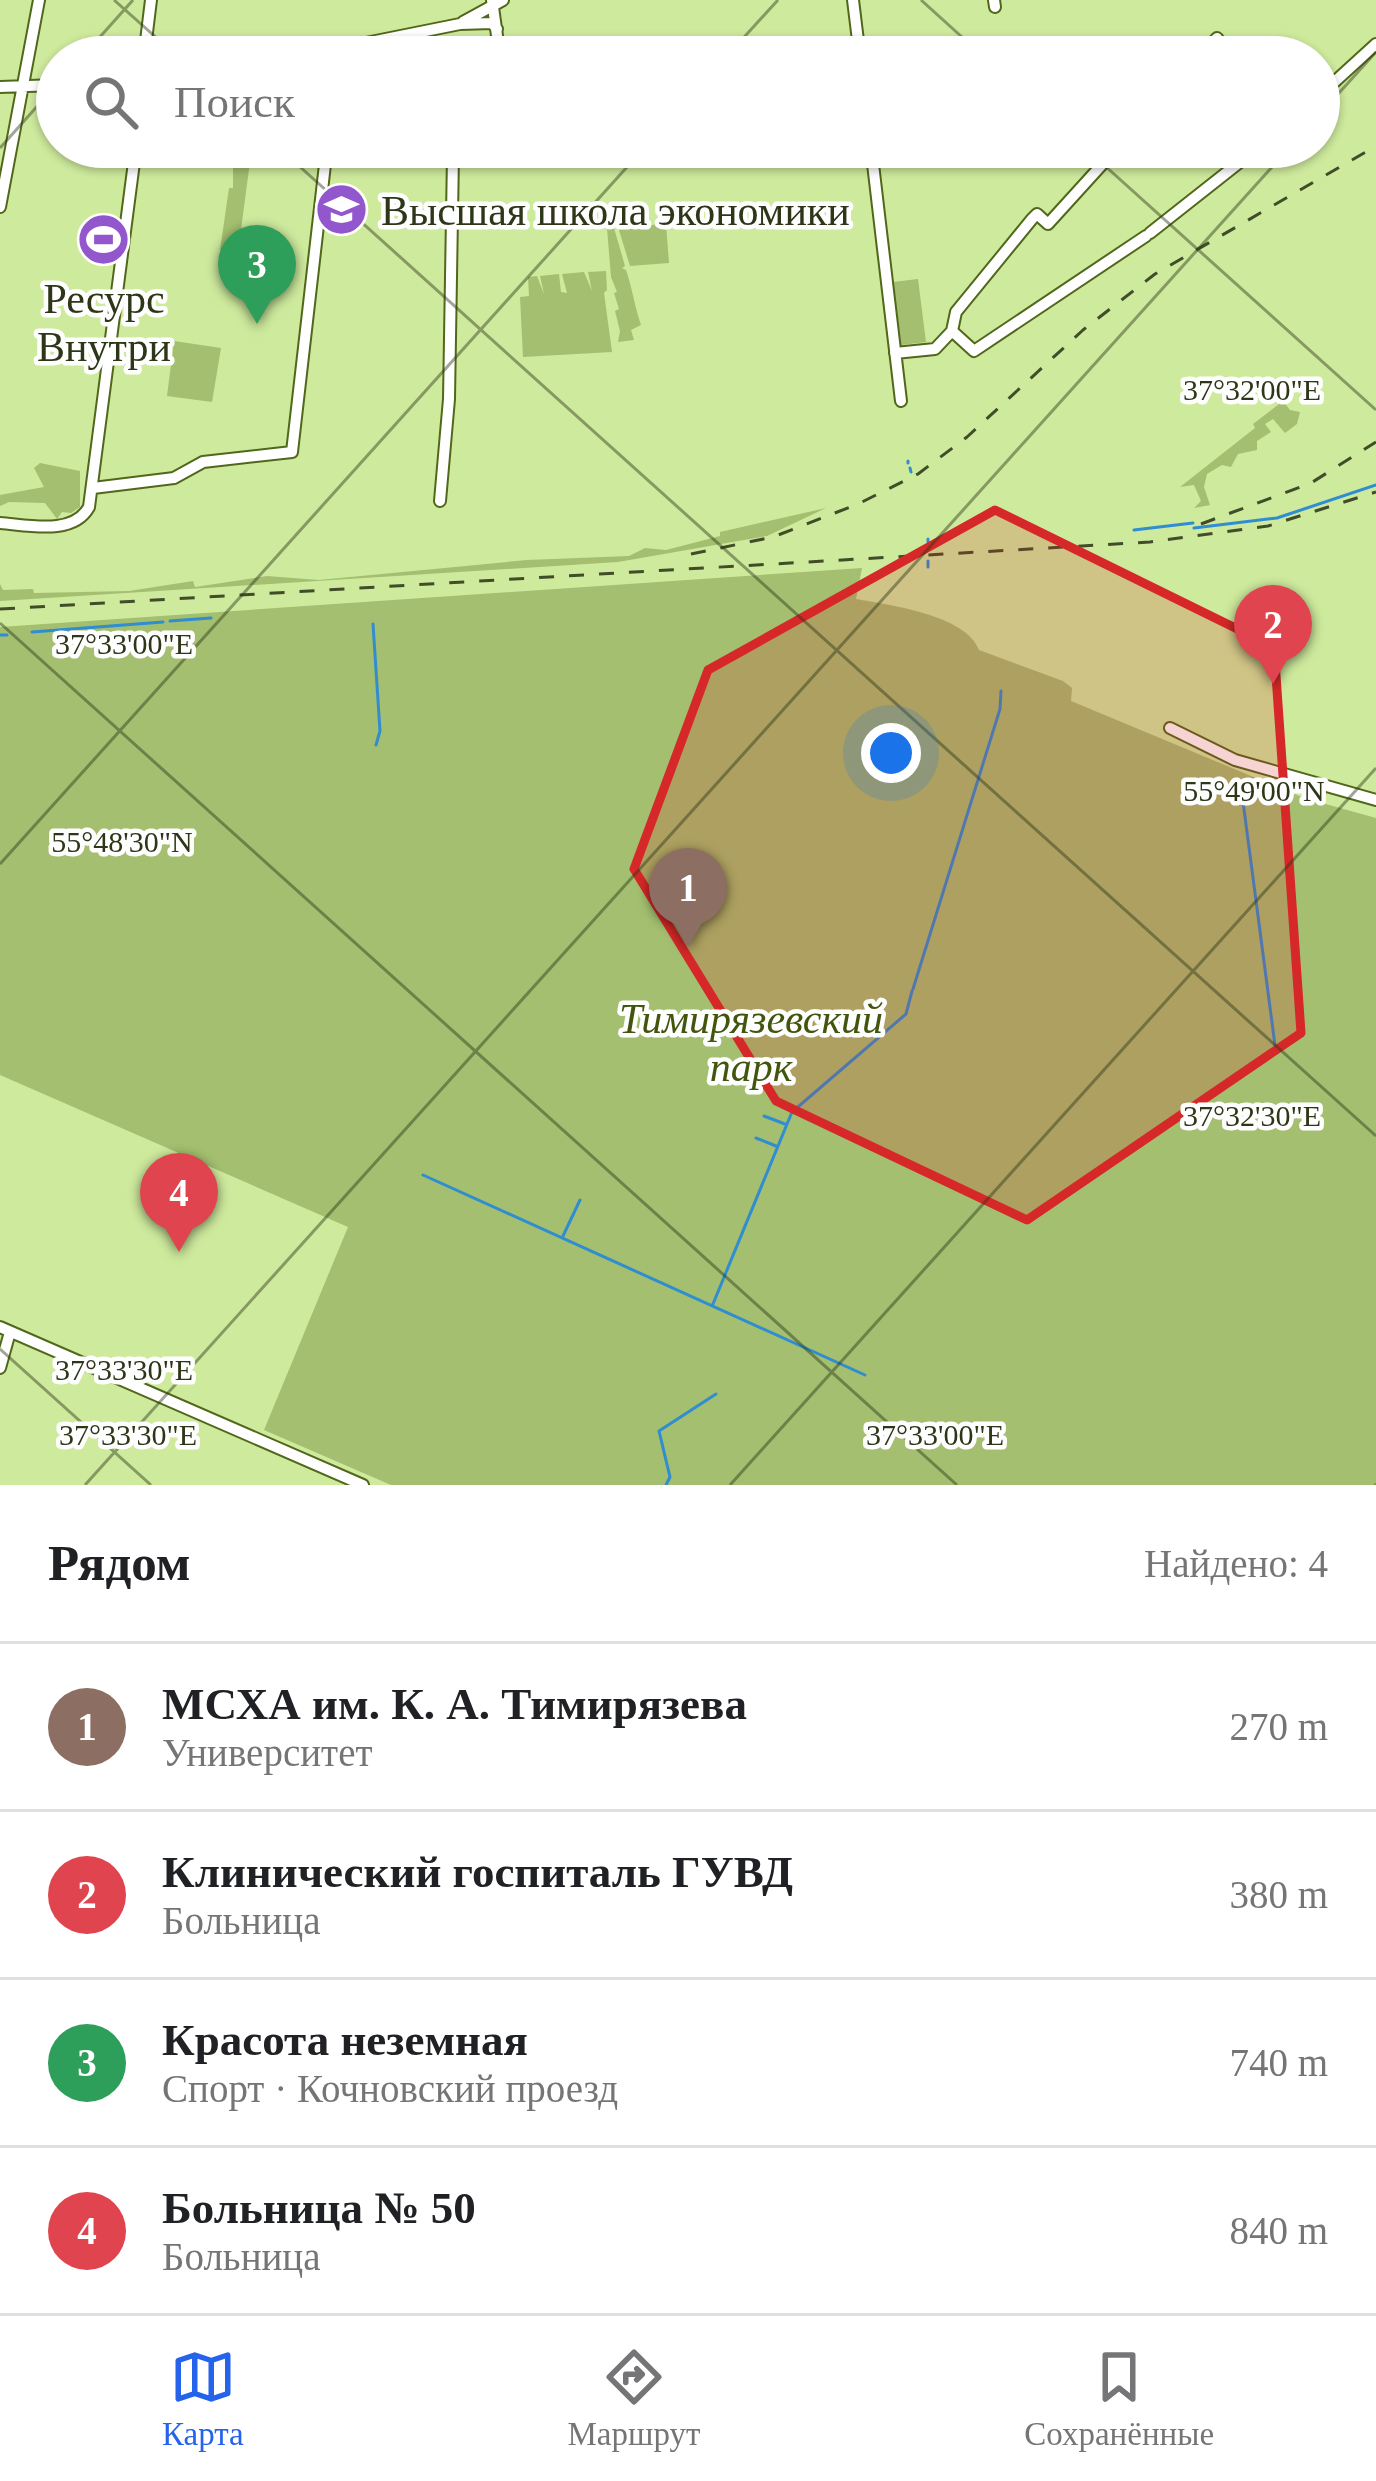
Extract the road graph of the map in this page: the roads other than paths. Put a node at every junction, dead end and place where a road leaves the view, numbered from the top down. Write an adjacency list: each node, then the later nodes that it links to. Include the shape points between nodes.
1 (39, 0): 13 (street)
2 (151, 0): 7 (street)
3 (853, 0): 10 (street)
4 (496, 2): 5 (street); 6 (street)
5 (460, 23): 6 (street); 8 (street)
6 (497, 29): 9 (street)
7 (147, 36)
8 (407, 36)
9 (498, 36)
10 (857, 36)
11 (1376, 44): 12 (street)
12 (1340, 77)
13 (20, 86): 14 (street); 15 (street); 22 (street)
14 (36, 86)
15 (0, 87)
16 (133, 168): 26 (street)
17 (325, 168): 26 (street, via 292,452 203,462 183,475)
18 (453, 168): 27 (street)
19 (873, 168): 24 (street)
20 (1099, 168): 23 (street, via 1048,224 1037,214 956,312)
21 (1231, 168): 23 (street, via 974,351)
22 (0, 207)
23 (952, 332): 24 (street, via 935,349)
24 (895, 352): 25 (street)
25 (901, 401)
26 (93, 488): 28 (street, via 79,520)
27 (440, 501)
28 (0, 523)
29 (1170, 728): 30 (street, via 1235,760)
30 (1376, 800)
31 (5, 1330): 32 (street); 33 (street)
32 (0, 1367)
33 (363, 1485)

